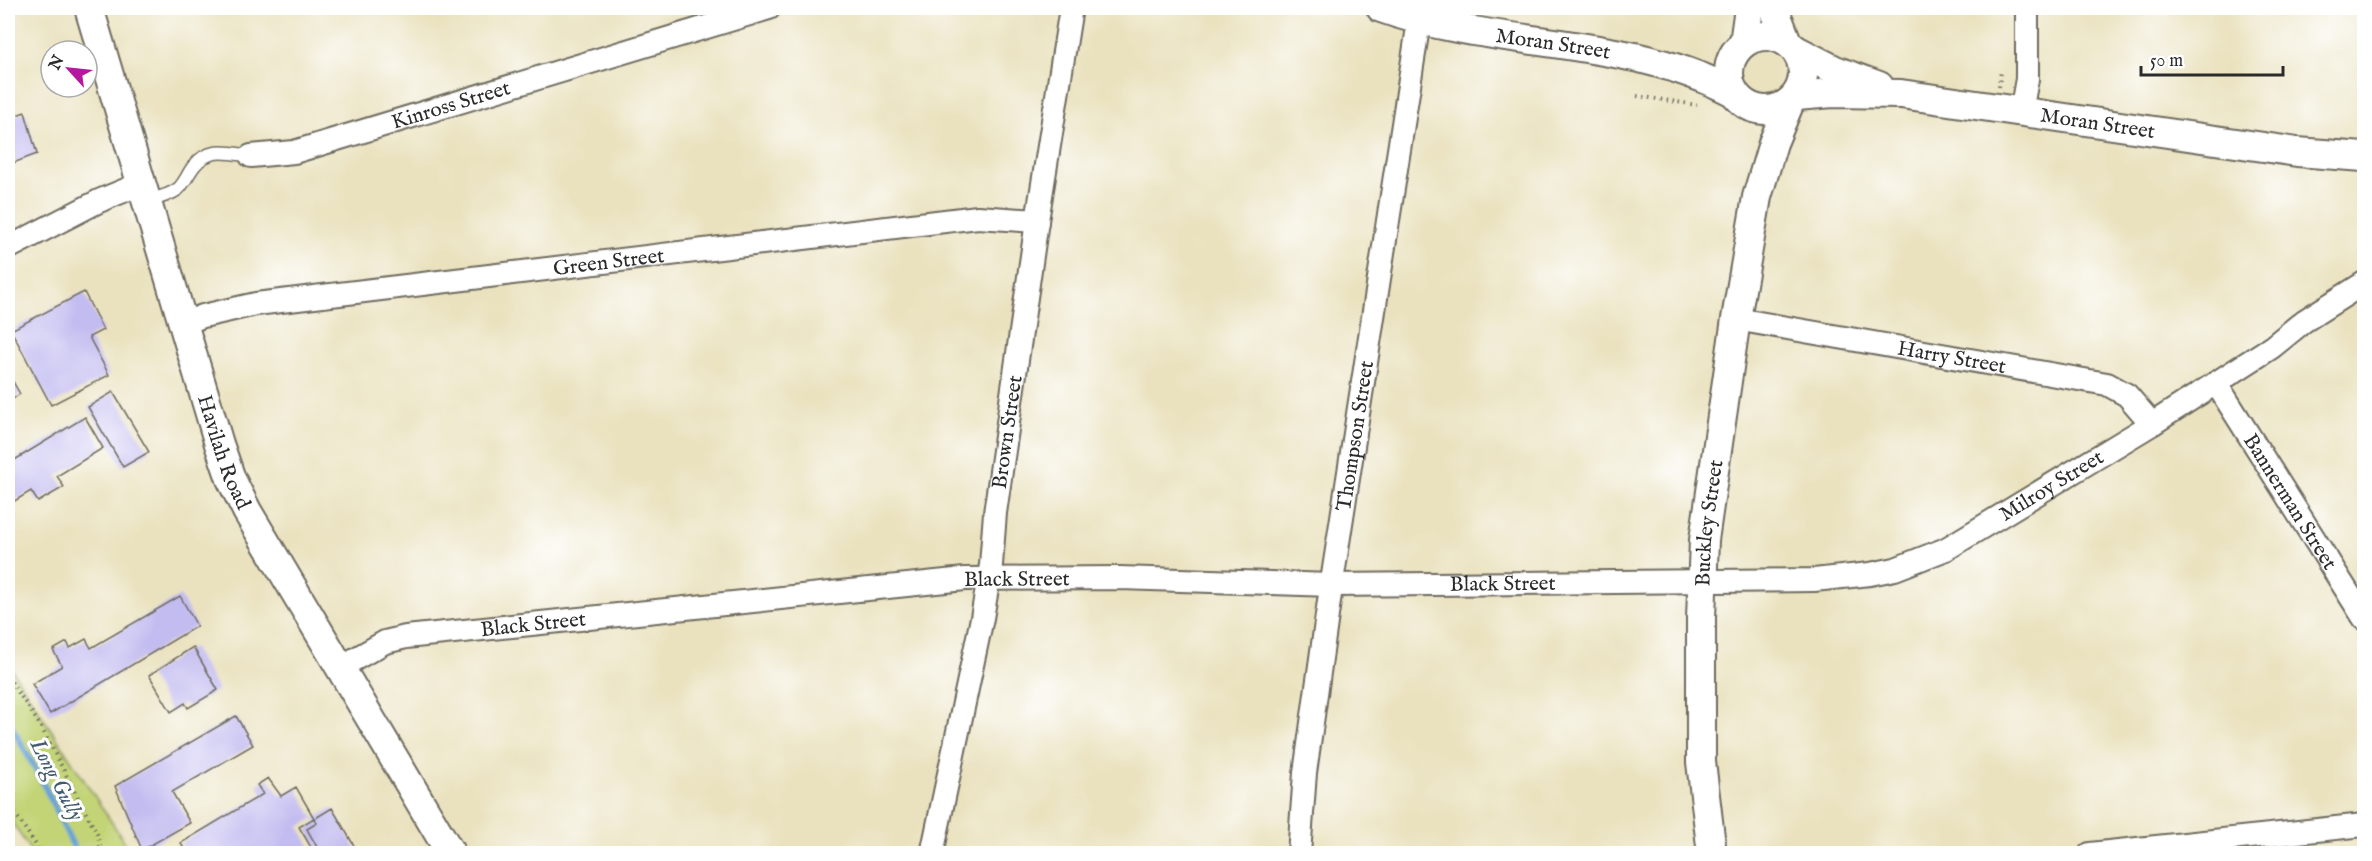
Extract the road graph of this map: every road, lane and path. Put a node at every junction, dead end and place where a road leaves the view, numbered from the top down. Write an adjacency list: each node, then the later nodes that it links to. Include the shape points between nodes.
1 (89, 8): 22 (street, Havilah Road)
2 (769, 8): 19 (street, Kinross Street, via 294,152)
3 (1071, 8): 24 (street, Brown Street)
4 (1381, 8): 8 (street, Moran Street)
5 (1749, 8): 10 (street)
6 (1774, 8): 9 (street)
7 (2027, 8): 17 (street, via 2027,79)
8 (1419, 21): 11 (street, Moran Street); 33 (street, Thompson Street)
9 (1791, 46): 10 (street, via 1777,37 1765,36); 12 (street, Moran Street, via 1835,70); 15 (street, via 1801,61 1803,73 1802,85)
10 (1739, 48): 11 (street, Moran Street, via 1686,60); 14 (street, via 1729,72)
11 (1655, 60): 14 (street, Moran Street, via 1713,81)
12 (1901, 94): 15 (street, Moran Street, via 1833,93); 17 (street, Moran Street)
13 (1637, 96): 16 (path)
14 (1740, 98): 15 (street, via 1758,110 1769,111); 23 (street, Buckley Street, via 1756,147)
15 (1793, 99): 23 (street, Buckley Street, via 1773,143)
16 (1697, 105)
17 (2021, 112): 18 (street, Moran Street)
18 (2297, 152): 20 (street, Moran Street); 21 (street, Moran Street)
19 (251, 156): 22 (lane, Kinross Street, via 224,151 206,154 178,189 166,196)
20 (2364, 157)
21 (2364, 167)
22 (143, 192): 25 (street, Kinross Street, via 99,201); 28 (street, Havilah Road)
23 (1757, 197): 27 (street, Buckley Street)
24 (1037, 221): 28 (street, Green Street, via 978,217 256,304); 31 (street, Brown Street)
25 (8, 248)
26 (2364, 283): 29 (street, Milroy Street)
27 (1736, 319): 30 (street, Harry Street, via 2107,384 2127,395); 32 (street, Buckley Street, via 1704,540)
28 (182, 324): 35 (street, Havilah Road, via 231,479)
29 (2216, 383): 30 (street, Milroy Street); 34 (street, Bannerman Street)
30 (2152, 424): 32 (street, Milroy Street, via 1973,534 1921,560 1887,571 1839,578)
31 (989, 578): 33 (street, Black Street); 35 (street, Black Street, via 406,637 385,642); 42 (street, Brown Street)
32 (1702, 580): 33 (street, Black Street); 44 (street, Buckley Street, via 1701,762)
33 (1332, 585): 43 (street, Thompson Street, via 1305,773)
34 (2364, 618)
35 (341, 667): 41 (street, Havilah Road)
36 (8, 677): 40 (path, via 40,725 97,834)
37 (8, 803): 39 (path)
38 (2364, 825): 45 (street)
39 (42, 854)
40 (102, 854)
41 (451, 854)
42 (932, 854)
43 (1299, 854)
44 (1712, 854)
45 (2090, 854)

